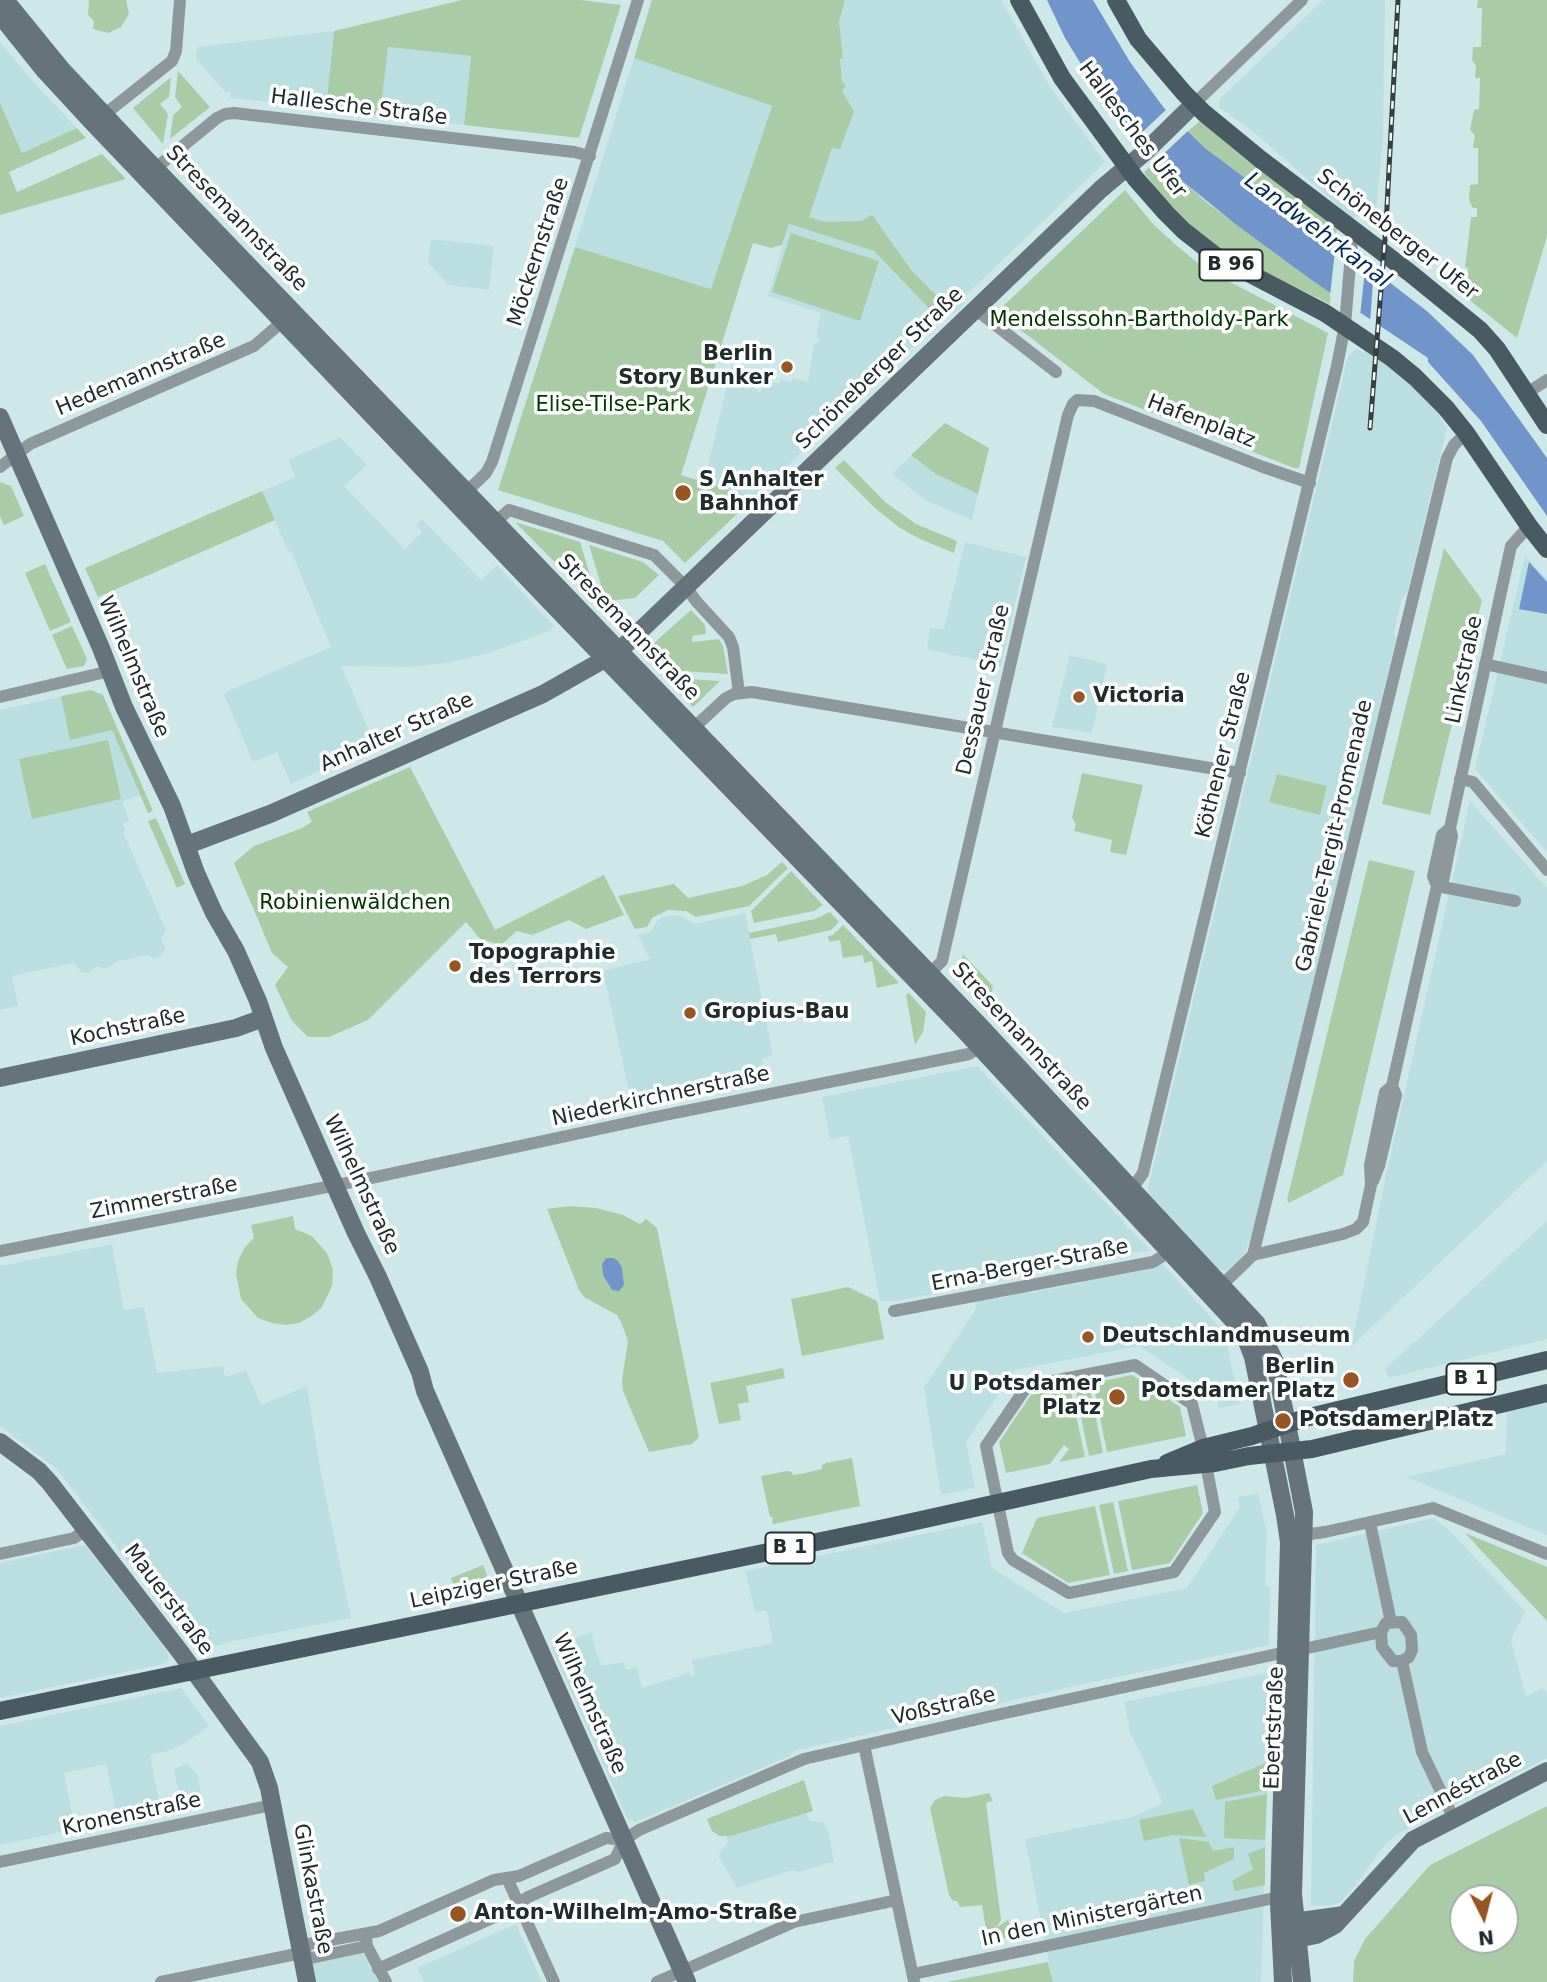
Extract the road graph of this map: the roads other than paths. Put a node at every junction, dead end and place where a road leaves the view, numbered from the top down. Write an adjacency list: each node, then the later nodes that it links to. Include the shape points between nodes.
1 (5, 0): 9 (main road, Stresemannstraße)
2 (180, 0): 9 (street, via 172,61)
3 (638, 0): 10 (street, Möckernstraße)
4 (1019, 0): 11 (main road, Hallesches Ufer / B 96, via 1062,78)
5 (1116, 0): 8 (main road, Schöneberger Ufer, via 1138,39)
6 (1302, 0): 8 (street)
7 (0, 15): 9 (main road, Stresemannstraße, via 45,71)
8 (1194, 104): 11 (main road, Schöneberger Straße); 13 (main road, Schöneberger Ufer)
9 (99, 119): 12 (main road, Stresemannstraße)
10 (590, 156): 12 (street, Hallesche Straße, via 234,113 217,118); 27 (street, Möckernstraße, via 492,462)
11 (1127, 167): 14 (main road, Schöneberger Straße); 16 (main road, Hallesches Ufer / B 96, via 1166,213 1208,250)
12 (150, 172): 15 (main road, Stresemannstraße)
13 (1352, 238): 16 (street, Köthener Straße); 19 (main road, Schöneberger Ufer, via 1480,330)
14 (975, 309): 17 (street); 31 (main road, Schöneberger Straße)
15 (289, 317): 24 (street, Hedemannstraße, via 254,346 37,441); 27 (main road, Stresemannstraße)
16 (1345, 318): 23 (main road, B 96, via 1415,377); 26 (street, Köthener Straße)
17 (1056, 372)
18 (1547, 380): 19 (street)
19 (1527, 393): 22 (main road, Schöneberger Ufer)
20 (1077, 400): 26 (street, Hafenplatz, via 1094,401); 38 (street, Dessauer Straße, via 1068,415)
21 (0, 417): 24 (main road, Wilhelmstraße)
22 (1547, 425)
23 (1466, 433): 28 (main road, B 96); 54 (street, Gabriele-Tergit-Promenade, via 1447,458)
24 (16, 455): 25 (street, Hedemannstraße); 34 (main road, Wilhelmstraße)
25 (0, 467)
26 (1310, 482): 40 (street, Köthener Straße)
27 (461, 497): 29 (main road, Stresemannstraße)
28 (1529, 526): 30 (main road, B 96); 33 (street, Linkstraße, via 1511,546)
29 (489, 528): 31 (street, via 509,510 654,555); 32 (main road, Stresemannstraße)
30 (1547, 549)
31 (686, 587): 32 (main road, Schöneberger Straße); 36 (street, via 730,640)
32 (613, 655): 39 (main road, Stresemannstraße); 42 (main road, Anhalter Straße, via 526,702 270,814)
33 (1485, 664): 35 (street); 41 (street, Linkstraße)
34 (110, 671): 37 (street); 42 (main road, Wilhelmstraße)
35 (1547, 678)
36 (739, 693): 38 (street); 39 (street, via 726,698)
37 (0, 697)
38 (995, 732): 40 (street); 46 (street, Dessauer Straße, via 942,961)
39 (687, 733): 46 (main road, Stresemannstraße)
40 (1240, 773): 51 (street, Köthener Straße, via 1146,1161 1140,1180)
41 (1461, 779): 43 (street, via 1473,782); 44 (street, Linkstraße, via 1450,828 1442,835 1433,876)
42 (187, 845): 47 (main road, Wilhelmstraße)
43 (1547, 870)
44 (1437, 887): 45 (street); 54 (street, Linkstraße, via 1392,1086 1385,1092 1363,1222 1356,1229)
45 (1516, 901)
46 (925, 979): 48 (main road, Stresemannstraße)
47 (263, 1018): 49 (main road, Kochstraße, via 236,1028); 50 (main road, Wilhelmstraße)
48 (986, 1043): 50 (street, Niederkirchnerstraße, via 968,1054); 51 (main road, Stresemannstraße)
49 (0, 1078)
50 (335, 1185): 52 (street, Zimmerstraße); 71 (main road, Wilhelmstraße)
51 (1128, 1195): 53 (main road, Stresemannstraße); 55 (main road, Stresemannstraße)
52 (0, 1251)
53 (1171, 1251): 55 (main road, Stresemannstraße); 56 (street, Erna-Berger-Straße, via 1153,1262)
54 (1253, 1255): 55 (street)
55 (1217, 1290): 59 (main road, via 1251,1316 1269,1345); 60 (main road, via 1248,1342)
56 (894, 1311)
57 (1547, 1360): 59 (main road, B 1)
58 (1547, 1394): 62 (main road, B 1)
59 (1287, 1423): 60 (main road, B 1); 62 (main road)
60 (1268, 1430): 63 (main road); 64 (main road, B 1)
61 (0, 1442): 67 (main road, Mauerstraße, via 44,1476)
62 (1292, 1452): 63 (main road, B 1); 68 (main road, via 1304,1512)
63 (1273, 1454): 64 (main road, B 1); 68 (main road)
64 (1205, 1456): 65 (main road, B 1); 65 (street, via 1215,1512 1176,1571 1064,1592 1009,1556); 65 (street, via 1192,1404 1135,1365 1028,1386 986,1446)
65 (997, 1504): 71 (main road, Leipziger Straße / B 1)
66 (1370, 1523): 68 (street); 69 (street, via 1443,1510); 72 (street)
67 (86, 1530): 70 (street, via 74,1538); 76 (main road, Mauerstraße)
68 (1296, 1536): 74 (main road, Ebertstraße)
69 (1547, 1553)
70 (0, 1554)
71 (519, 1603): 76 (main road, Leipziger Straße / B 1); 82 (main road, Wilhelmstraße)
72 (1391, 1622): 73 (street); 75 (street, via 1402,1622 1411,1636 1412,1650)
73 (1381, 1632): 74 (street, Voßstraße); 75 (street, via 1386,1655)
74 (1293, 1651): 78 (street, Voßstraße); 85 (main road, Ebertstraße); 88 (main road, Ebertstraße, via 1293,1894)
75 (1402, 1661): 81 (street, via 1422,1752)
76 (194, 1671): 77 (main road, Leipziger Straße / B 1); 80 (main road, Mauerstraße, via 260,1762)
77 (0, 1711)
78 (864, 1745): 82 (street, Voßstraße, via 804,1759); 86 (street)
79 (1547, 1771): 81 (main road, Lennéstraße)
80 (272, 1805): 83 (street, Kronenstraße); 90 (main road, Glinkastraße)
81 (1454, 1819): 88 (main road, Lennéstraße, via 1410,1842 1348,1914 1323,1933)
82 (624, 1840): 84 (street, via 606,1838); 87 (street, via 615,1859); 92 (main road, Wilhelmstraße)
83 (0, 1862)
84 (507, 1878): 87 (street); 89 (street)
85 (1279, 1897): 88 (main road, Ebertstraße); 93 (street, In den Ministergärten)
86 (897, 1900): 92 (street, via 794,1922); 93 (street)
87 (519, 1903): 91 (street); 97 (street)
88 (1288, 1932): 99 (main road, Ebertstraße); 100 (main road, Ebertstraße)
89 (366, 1940): 90 (street, via 311,1958); 91 (street)
90 (301, 1953): 94 (street); 95 (main road, Glinkastraße)
91 (378, 1969): 96 (street)
92 (684, 1977): 98 (street)
93 (914, 1978)
94 (161, 1982)
95 (307, 1982)
96 (386, 1982)
97 (554, 1982)
98 (657, 1982)
99 (1283, 1982)
100 (1301, 1982)

